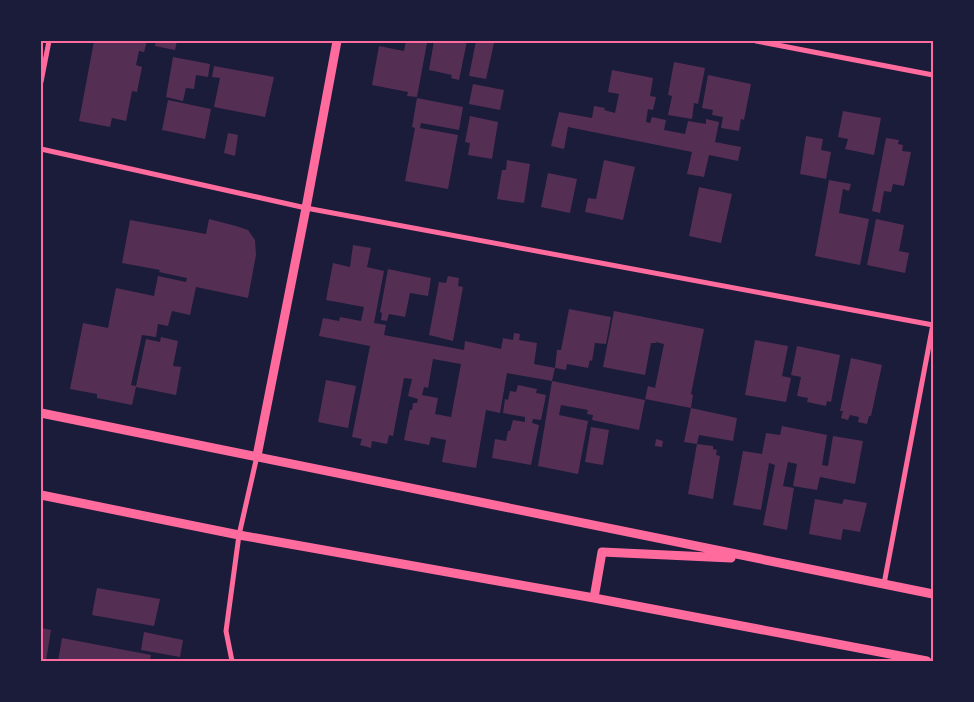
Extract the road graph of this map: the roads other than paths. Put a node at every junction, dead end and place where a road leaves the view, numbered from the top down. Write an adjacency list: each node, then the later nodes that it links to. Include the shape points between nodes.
1 (49, 41): 5 (street)
2 (337, 41): 7 (street)
3 (756, 41): 4 (street)
4 (933, 75)
5 (41, 82)
6 (41, 149): 7 (street)
7 (306, 208): 8 (street); 10 (street)
8 (933, 325): 14 (street)
9 (41, 413): 10 (street)
10 (257, 456): 12 (street); 13 (street)
11 (41, 495): 12 (street)
12 (239, 535): 16 (street); 17 (street, via 226,631)
13 (762, 560): 14 (street); 16 (street, via 602,552)
14 (884, 584): 15 (street)
15 (933, 594)
16 (594, 598): 18 (street)
17 (232, 661)
18 (927, 661)

